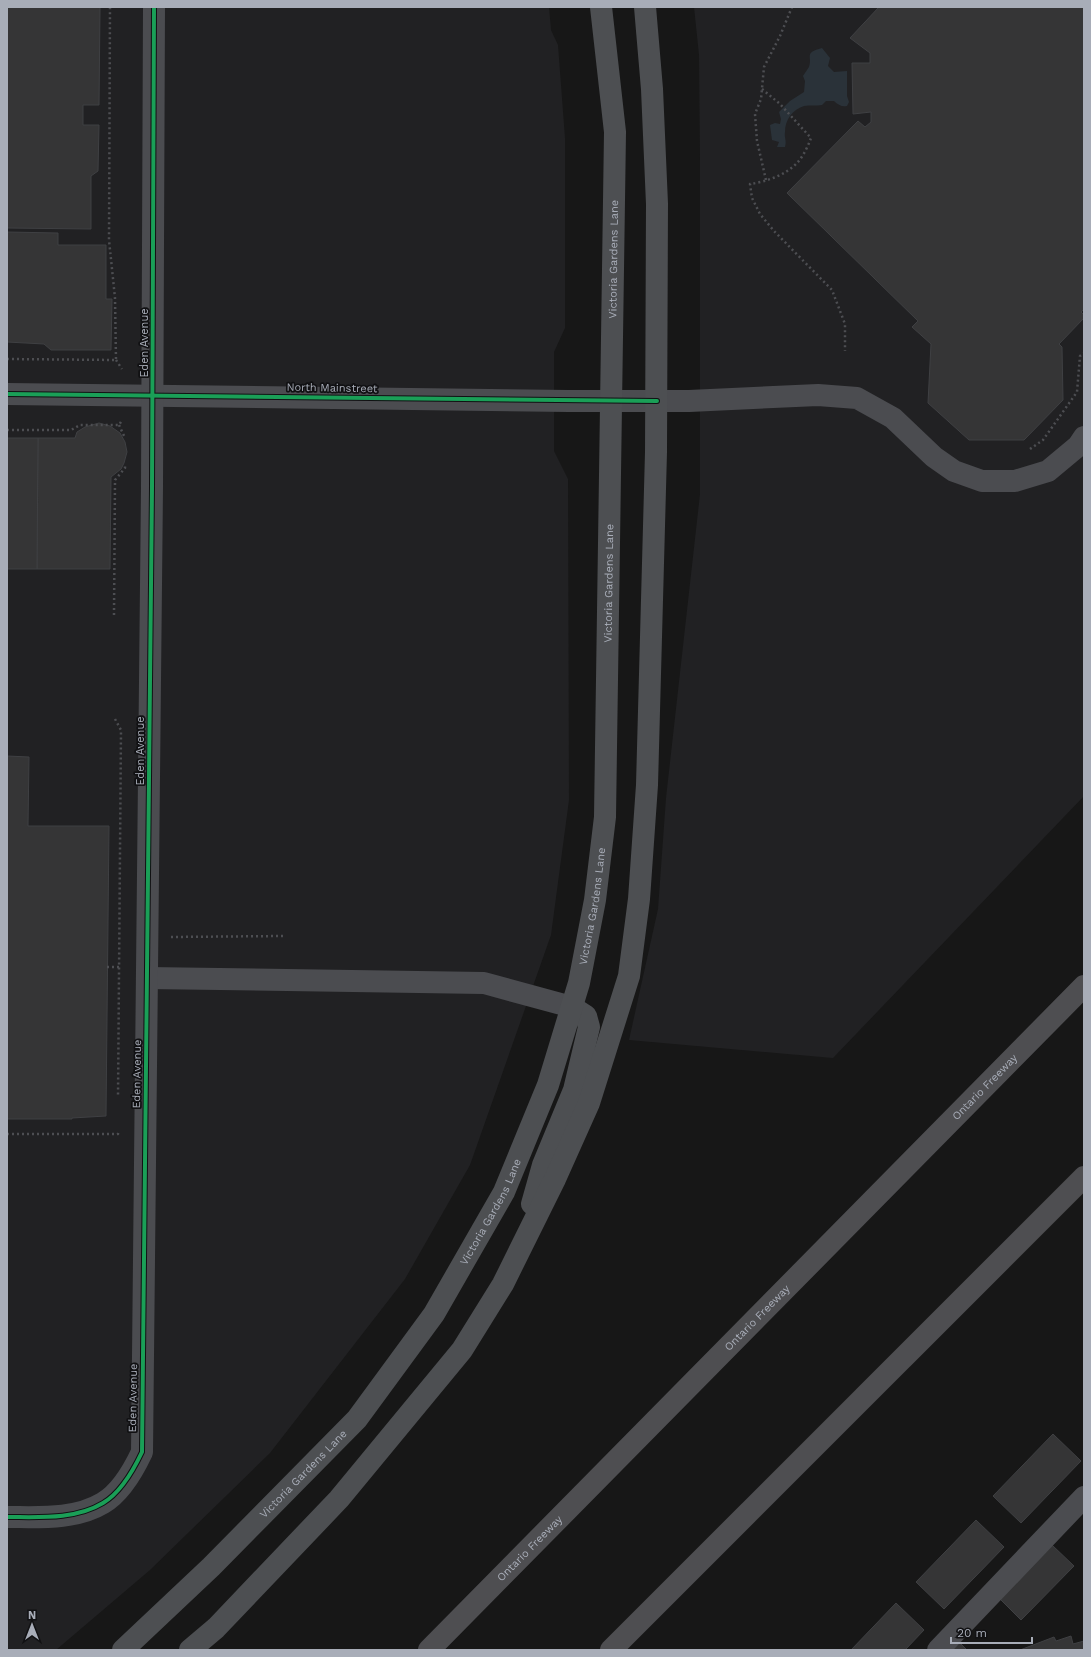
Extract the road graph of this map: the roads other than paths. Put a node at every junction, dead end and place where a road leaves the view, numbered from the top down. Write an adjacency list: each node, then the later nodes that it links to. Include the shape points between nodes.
1 (154, 7): 5 (street, Eden Avenue)
2 (601, 7): 6 (main road, Victoria Gardens Lane, via 615,132)
3 (645, 7): 7 (main road, via 652,89 657,204)
4 (7, 394): 5 (street, North Mainstreet)
5 (153, 395): 6 (street, North Mainstreet); 9 (street, Eden Avenue)
6 (611, 400): 7 (street, North Mainstreet); 11 (main road, Victoria Gardens Lane, via 605,817 595,900)
7 (657, 400): 8 (street, North Mainstreet, via 818,395 857,398 893,418 949,468 982,481 1014,481 1048,471 1078,446); 13 (main road, via 647,784 639,899 629,976 589,1103)
8 (1084, 436)
9 (147, 978): 11 (street, via 484,983); 15 (street, Eden Avenue, via 142,1452 132,1472 104,1503 81,1513 42,1518)
10 (1084, 986): 18 (highway, Ontario Freeway)
11 (572, 1007): 13 (main road, via 586,1016 589,1028 574,1090 543,1165); 16 (main road, Victoria Gardens Lane, via 548,1084 504,1192 434,1314 357,1419 211,1567)
12 (1084, 1177): 19 (highway)
13 (521, 1248): 17 (main road, via 503,1284 462,1350 339,1499 216,1628)
14 (1082, 1503): 20 (street)
15 (7, 1517)
16 (123, 1650)
17 (190, 1650)
18 (429, 1650)
19 (610, 1650)
20 (938, 1650)

